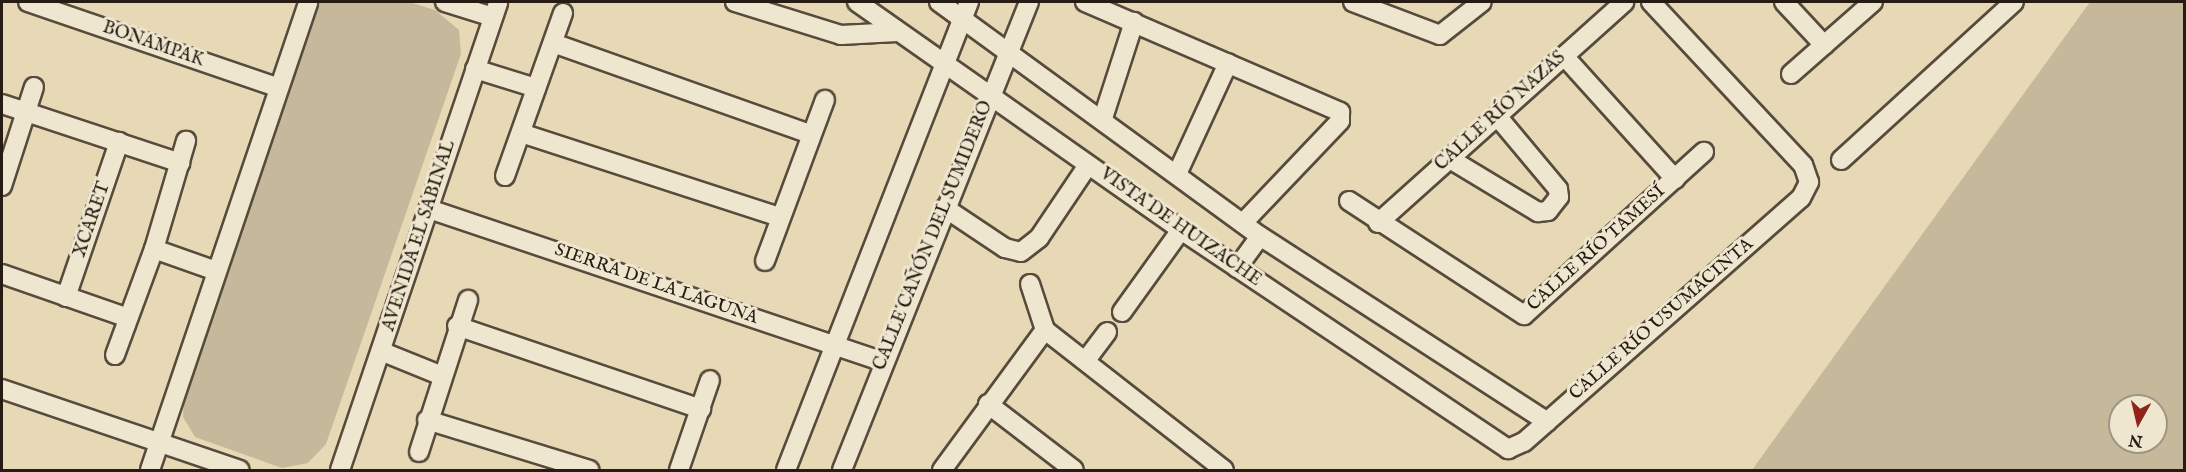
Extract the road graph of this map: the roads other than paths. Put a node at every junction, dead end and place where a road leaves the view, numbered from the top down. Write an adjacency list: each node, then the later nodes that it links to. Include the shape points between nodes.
1 (28, 2): 31 (street, BONAMPAK)
2 (308, 2): 31 (street)
3 (445, 2): 17 (street)
4 (735, 2): 21 (street, via 841,35)
5 (857, 2): 21 (street, VISTA DE HUIZACHE)
6 (939, 2): 19 (street)
7 (969, 2): 19 (street)
8 (1029, 2): 24 (street, CALLE CAÑÓN DEL SUMIDERO)
9 (1085, 2): 20 (street)
10 (1353, 2): 11 (street, via 1435,35 1446,34)
11 (1482, 2)
12 (1624, 2): 25 (street, CALLE RÍO NAZAS)
13 (1651, 2): 84 (street, CALLE RÍO USUMACINTA, via 1803,165 1809,182 1801,198)
14 (1784, 2): 23 (street)
15 (1873, 2): 23 (street)
16 (2014, 2): 45 (street)
17 (495, 9): 28 (street, AVENIDA EL SABINAL)
18 (563, 13): 22 (street)
19 (962, 19): 24 (street); 27 (street)
20 (1134, 22): 26 (street); 38 (street)
21 (897, 32): 27 (street, VISTA DE HUIZACHE)
22 (553, 43): 32 (street); 40 (street)
23 (1824, 45): 29 (street)
24 (1010, 50): 33 (street, CALLE CAÑÓN DEL SUMIDERO); 38 (street)
25 (1564, 56): 37 (street, CALLE RÍO NAZAS); 50 (street, CALLE RÍO TAMESÍ)
26 (1228, 63): 48 (street); 56 (street, via 1340,112 1340,122)
27 (946, 64): 33 (street, VISTA DE HUIZACHE); 73 (street)
28 (475, 69): 32 (street); 54 (street, AVENIDA EL SABINAL)
29 (1791, 74)
30 (34, 87): 36 (street)
31 (279, 88): 63 (street)
32 (536, 88): 39 (street)
33 (991, 96): 47 (street, VISTA DE HUIZACHE); 53 (street, CALLE CAÑÓN DEL SUMIDERO)
34 (825, 100): 40 (street)
35 (2, 104): 36 (street)
36 (28, 112): 42 (street); 51 (street)
37 (1497, 116): 44 (street, CALLE RÍO NAZAS); 44 (street, via 1558,189 1559,197 1548,211 1538,212)
38 (1103, 118): 48 (street)
39 (521, 133): 49 (street); 55 (street)
40 (810, 134): 55 (street)
41 (186, 141): 46 (street)
42 (119, 142): 46 (street); 66 (street, XCARET)
43 (1704, 152): 50 (street)
44 (1450, 159): 57 (street, CALLE RÍO NAZAS)
45 (1841, 160)
46 (180, 163): 60 (street)
47 (1088, 165): 53 (street, via 1030,248 1014,252); 58 (street, VISTA DE HUIZACHE)
48 (1177, 174): 56 (street)
49 (505, 176)
50 (1675, 179): 57 (street, CALLE RÍO TAMESÍ, via 1524,315)
51 (2, 186)
52 (1349, 201): 57 (street)
53 (945, 208): 77 (street, CALLE CAÑÓN DEL SUMIDERO)
54 (429, 209): 73 (street, SIERRA DE LA LAGUNA); 74 (street, AVENIDA EL SABINAL)
55 (779, 217): 61 (street)
56 (1243, 223): 59 (street)
57 (1378, 223)
58 (1181, 230): 62 (street, VISTA DE HUIZACHE); 68 (street)
59 (1260, 236): 62 (street); 84 (street)
60 (154, 249): 63 (street); 69 (street)
61 (765, 261)
62 (1237, 268): 86 (street, VISTA DE HUIZACHE)
63 (216, 271): 85 (street)
64 (2, 274): 66 (street)
65 (1030, 284): 71 (street)
66 (66, 297): 69 (street)
67 (468, 300): 70 (street)
68 (1122, 312)
69 (128, 318): 75 (street)
70 (457, 326): 78 (street); 82 (street)
71 (1045, 330): 76 (street); 81 (street)
72 (1107, 332): 76 (street)
73 (836, 345): 77 (street, SIERRA DE LA LAGUNA); 93 (street)
74 (383, 352): 78 (street); 90 (street, AVENIDA EL SABINAL)
75 (115, 355)
76 (1086, 360): 97 (street)
77 (883, 362): 94 (street, CALLE CAÑÓN DEL SUMIDERO)
78 (440, 375): 83 (street)
79 (710, 380): 82 (street)
80 (2, 389): 85 (street)
81 (988, 404): 95 (street); 96 (street)
82 (701, 409): 92 (street)
83 (427, 420): 87 (street); 91 (street)
84 (1547, 422): 86 (street, CALLE RÍO USUMACINTA, via 1519,446)
85 (160, 442): 88 (street); 89 (street)
86 (1508, 448)
87 (419, 452)
88 (150, 471)
89 (240, 471)
90 (340, 471)
91 (590, 471)
92 (679, 471)
93 (786, 471)
94 (842, 471)
95 (942, 471)
96 (1074, 471)
97 (1224, 471)

